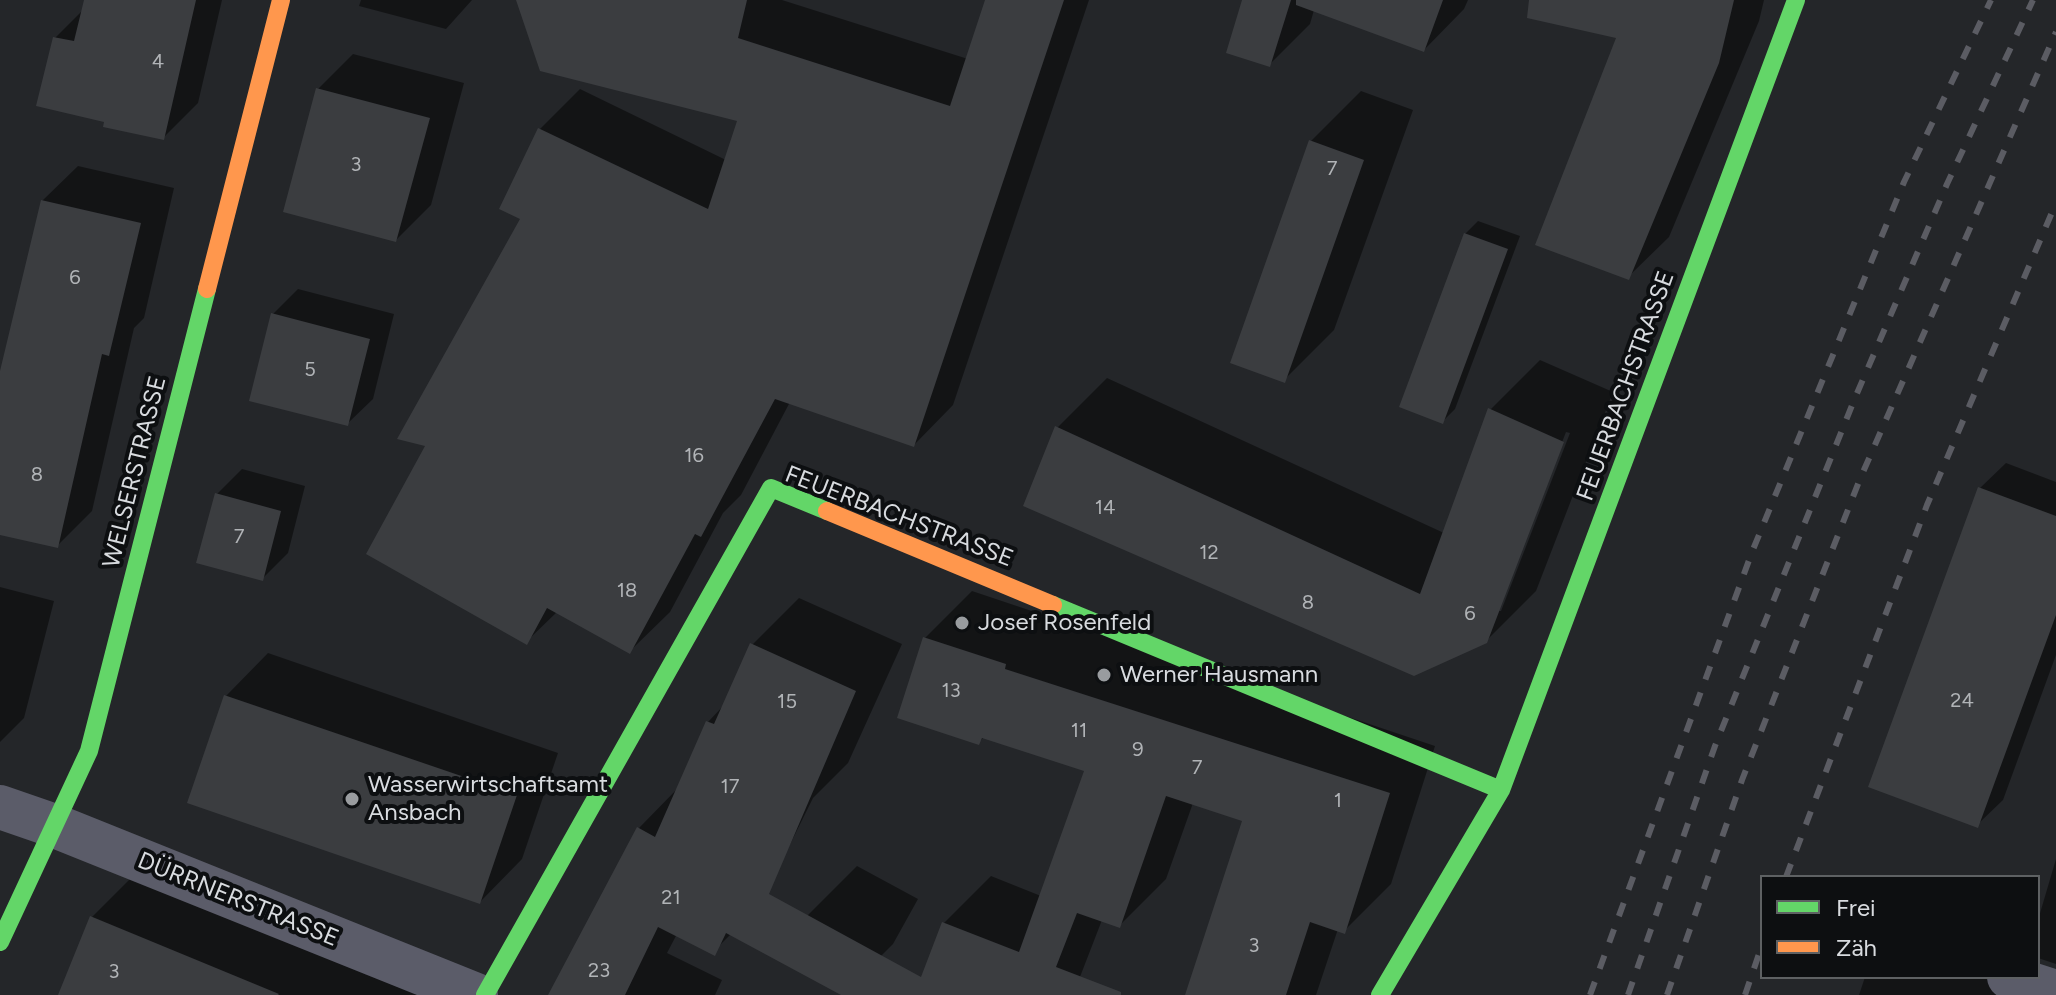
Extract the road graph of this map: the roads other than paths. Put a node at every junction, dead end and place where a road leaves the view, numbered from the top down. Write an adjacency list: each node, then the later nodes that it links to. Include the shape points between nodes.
1 (281, 0): 5 (street, WELSERSTRASSE, via 89,751)
2 (1796, 0): 3 (street, FEUERBACHSTRASSE)
3 (1501, 790): 10 (street, FEUERBACHSTRASSE, via 771,488); 11 (street, FEUERBACHSTRASSE)
4 (0, 807): 5 (street, DÜRRNERSTRASSE)
5 (55, 826): 6 (street, WELSERSTRASSE); 9 (street, DÜRRNERSTRASSE)
6 (0, 942)
7 (2015, 979): 8 (street)
8 (2056, 992)
9 (476, 995)
10 (485, 995)
11 (1380, 995)

